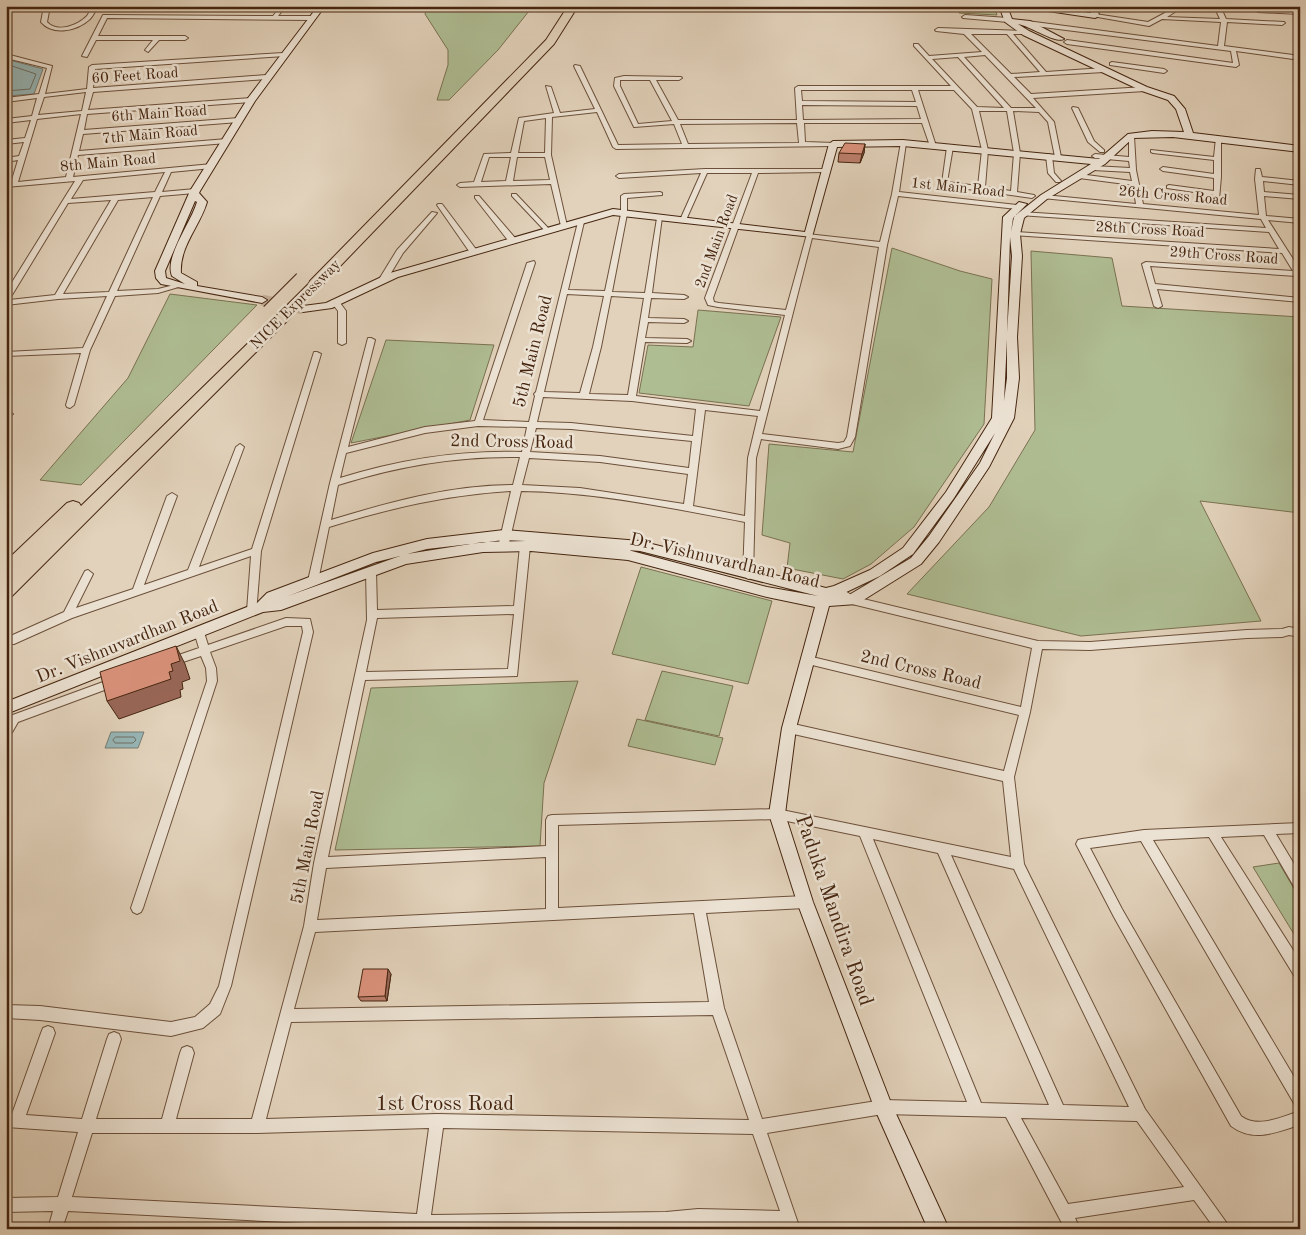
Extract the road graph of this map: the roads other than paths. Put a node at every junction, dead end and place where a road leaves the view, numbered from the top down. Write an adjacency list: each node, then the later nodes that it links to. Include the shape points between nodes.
1 (47, 6): 2 (street, via 44,22 54,29 86,20)
2 (97, 6)
3 (284, 6): 16 (street)
4 (322, 6): 17 (street)
5 (564, 6): 164 (highway, NICE Expressway, via 538,43)
6 (573, 6): 182 (highway, NICE Expressway, via 550,42 308,278)
7 (1002, 6): 20 (street)
8 (1018, 6): 12 (street)
9 (1093, 6): 15 (street)
10 (1182, 6): 19 (street)
11 (1217, 6): 21 (street)
12 (1060, 9): 15 (street)
13 (1258, 9): 14 (street); 23 (street)
14 (1300, 12)
15 (1096, 16): 25 (street)
16 (274, 18): 17 (street); 30 (street, via 106,13)
17 (312, 18): 41 (street)
18 (965, 18): 20 (street)
19 (1164, 18): 21 (street); 25 (street)
20 (1008, 20): 22 (street); 28 (street)
21 (1224, 21): 23 (street); 36 (street)
22 (1028, 23): 33 (street); 34 (street)
23 (1267, 23): 24 (street)
24 (1282, 23)
25 (1149, 24): 33 (street)
26 (938, 30): 27 (street)
27 (966, 32): 29 (street); 39 (street)
28 (1026, 33): 29 (street); 49 (street)
29 (1009, 34): 51 (street)
30 (94, 38): 31 (street); 44 (street)
31 (157, 38): 32 (street); 38 (street)
32 (185, 38)
33 (1152, 38): 36 (street); 40 (street)
34 (1067, 42): 40 (street); 47 (street)
35 (916, 45): 46 (street)
36 (1221, 47): 37 (street)
37 (1233, 49): 40 (street, via 1236,64); 45 (street)
38 (148, 50)
39 (988, 53): 42 (street); 52 (street)
40 (1152, 53)
41 (283, 55): 53 (street); 60 (street, via 92,68)
42 (959, 55): 46 (street); 71 (street)
43 (6, 56): 62 (street, via 50,65)
44 (85, 56)
45 (1293, 56)
46 (929, 58): 58 (street)
47 (1112, 64): 50 (street); 61 (street, via 1160,88)
48 (578, 66): 70 (street)
49 (1104, 70): 51 (street); 59 (street)
50 (1164, 71)
51 (1044, 73): 52 (street)
52 (1010, 76): 63 (street)
53 (266, 77): 60 (street, 60 Feet Road); 65 (street)
54 (652, 78): 55 (street); 80 (street); 80 (street, via 617,79 617,86 636,126)
55 (679, 78)
56 (548, 87): 74 (street)
57 (914, 88): 58 (street); 66 (street, via 798,88); 67 (street)
58 (956, 88): 69 (street)
59 (1145, 89): 61 (street); 63 (street)
60 (90, 90): 62 (street, 60 Feet Road); 73 (street)
61 (1161, 92): 82 (street, via 1184,110)
62 (40, 96): 64 (street, 60 Feet Road); 75 (street)
63 (1029, 96): 72 (street)
64 (6, 100)
65 (251, 100): 73 (street); 76 (street)
66 (799, 103): 67 (street); 78 (street)
67 (920, 104): 79 (street)
68 (1075, 108): 103 (street)
69 (975, 109): 71 (street); 95 (street)
70 (599, 110): 74 (street); 91 (street, via 616,148)
71 (1010, 110): 72 (street); 98 (street)
72 (1040, 110): 101 (street, via 1051,122)
73 (85, 112): 75 (street); 81 (street)
74 (553, 115): 99 (street); 100 (street, via 521,119)
75 (34, 118): 77 (street); 85 (street)
76 (239, 120): 81 (street, 6th Main Road); 86 (street)
77 (6, 121)
78 (800, 121): 79 (street); 80 (street); 90 (street)
79 (925, 121): 92 (street)
80 (676, 122): 91 (street)
81 (80, 132): 97 (street)
82 (1189, 134): 83 (street, Dr. Vishnuvardhan Road); 84 (street, Dr. Vishnuvardhan Road); 94 (street, Dr. Vishnuvardhan Road); 103 (street, Dr. Vishnuvardhan Road, via 1125,132)
83 (1131, 136): 103 (street, Dr. Vishnuvardhan Road); 106 (street)
84 (1218, 139): 94 (street, Dr. Vishnuvardhan Road); 104 (street)
85 (27, 140): 87 (street); 102 (street)
86 (227, 141): 97 (street, 7th Main Road); 107 (street)
87 (6, 142)
88 (903, 143): 89 (street); 92 (street); 136 (street)
89 (833, 144): 90 (street); 111 (street)
90 (802, 145): 91 (street)
91 (686, 146)
92 (933, 146): 93 (street)
93 (950, 147): 95 (street); 131 (street, 26th Cross Road, via 944,182 950,186)
94 (1300, 148)
95 (985, 150): 98 (street); 131 (street)
96 (1154, 151): 104 (street)
97 (76, 153): 119 (street)
98 (1017, 153): 101 (street); 134 (street)
99 (548, 154): 100 (street); 122 (street)
100 (516, 155): 123 (street); 127 (street, via 486,155)
101 (1053, 156): 103 (street); 121 (street, via 1051,173)
102 (21, 158): 105 (street); 126 (street)
103 (1099, 159): 106 (street); 112 (street); 116 (street, Dr. Vishnuvardhan Road); 121 (street, Dr. Vishnuvardhan Road)
104 (1218, 159): 118 (street)
105 (6, 160)
106 (1133, 160): 112 (street)
107 (212, 166): 109 (street, 8th Main Road); 133 (street)
108 (1163, 169): 118 (street)
109 (168, 170): 117 (street, 8th Main Road); 132 (street)
110 (756, 170): 111 (street); 114 (street); 155 (street, 2nd Main Road)
111 (825, 170): 159 (street)
112 (1134, 170): 124 (street)
113 (1258, 170): 120 (street)
114 (705, 171): 115 (street); 151 (street)
115 (619, 176)
116 (1079, 176): 124 (street); 139 (street, Dr. Vishnuvardhan Road)
117 (81, 177): 119 (street, 8th Main Road); 143 (street)
118 (1218, 177): 130 (street, via 1217,195)
119 (69, 178): 126 (street, 8th Main Road)
120 (1258, 179): 125 (street); 137 (street)
121 (1058, 181): 139 (street, Dr. Vishnuvardhan Road)
122 (554, 182): 123 (street); 154 (street)
123 (509, 183): 127 (street)
124 (1135, 183): 144 (street)
125 (1300, 183)
126 (14, 184): 128 (street, 8th Main Road)
127 (477, 184): 129 (street)
128 (6, 185)
129 (460, 185)
130 (1169, 187)
131 (981, 189): 134 (street, 26th Cross Road)
132 (158, 193): 133 (street); 142 (street); 172 (street)
133 (195, 193): 168 (street, via 160,271 164,282); 170 (street, via 202,202 201,212 181,249 176,274 188,283)
134 (1014, 193): 139 (street, 26th Cross Road)
135 (660, 194): 148 (street, via 624,196)
136 (895, 194): 146 (street, 1st Main Road); 161 (street)
137 (1260, 194): 141 (street); 150 (street)
138 (514, 195): 157 (street)
139 (1038, 196): 144 (street, 26th Cross Road); 146 (street, Dr. Vishnuvardhan Road)
140 (477, 197): 160 (street)
141 (1300, 197)
142 (116, 198): 143 (street); 175 (street)
143 (67, 200): 177 (street)
144 (1140, 205): 150 (street, 26th Cross Road)
145 (440, 206): 163 (street)
146 (1019, 211): 156 (street, 1st Main Road); 158 (street, Dr. Vishnuvardhan Road); 225 (street, Dr. Vishnuvardhan Road, via 1008,218 1006,226 998,418 950,494 908,551)
147 (434, 213): 167 (street, via 400,252)
148 (624, 214): 149 (street); 153 (street, via 613,212); 173 (street)
149 (660, 218): 151 (street); 174 (street)
150 (1263, 218): 152 (street, 26th Cross Road); 156 (street)
151 (683, 220): 155 (street)
152 (1300, 221)
153 (581, 222): 154 (street); 171 (street, 5th Main Road)
154 (564, 226): 157 (street)
155 (736, 226): 159 (street); 184 (street, 2nd Main Road, via 709,298 711,303)
156 (1270, 230): 162 (street)
157 (548, 231): 160 (street)
158 (1015, 234): 162 (street, 28th Cross Road); 226 (street, Dr. Vishnuvardhan Road, via 1012,394 1008,418 985,464 916,561)
159 (809, 236): 161 (street); 184 (street)
160 (513, 241): 163 (street)
161 (883, 245): 202 (street, via 862,379 847,444 838,446)
162 (1283, 251): 166 (street)
163 (474, 252): 167 (street)
164 (322, 258)
165 (531, 262): 200 (street)
166 (1300, 274): 169 (street, 29th Cross Road, via 1146,264)
167 (382, 281): 179 (street)
168 (178, 286): 170 (street); 172 (street, via 158,291)
169 (1153, 286): 178 (street); 181 (street)
170 (213, 290): 182 (street)
171 (564, 292): 173 (street); 194 (street, 5th Main Road)
172 (110, 294): 175 (street); 191 (street)
173 (608, 294): 174 (street); 195 (street)
174 (648, 296): 176 (street); 185 (street)
175 (58, 297): 180 (street)
176 (684, 297)
177 (6, 299)
178 (1300, 300)
179 (335, 302): 183 (street); 190 (street, via 342,311)
180 (6, 303)
181 (1158, 306)
182 (272, 309): 217 (highway, NICE Expressway); 223 (highway, NICE Expressway)
183 (303, 309)
184 (789, 313): 199 (street)
185 (644, 320): 186 (street); 188 (street)
186 (684, 321)
187 (371, 340): 205 (street)
188 (641, 340): 189 (street); 196 (street)
189 (687, 341)
190 (342, 343)
191 (86, 350): 192 (street); 197 (street)
192 (6, 354)
193 (317, 354): 216 (street)
194 (538, 394): 195 (street); 201 (street, 5th Main Road)
195 (584, 396): 196 (street)
196 (632, 398): 198 (street)
197 (70, 405)
198 (701, 406): 199 (street); 203 (street)
199 (762, 414): 202 (street)
200 (478, 423): 201 (street); 205 (street, via 425,430)
201 (532, 424): 203 (street); 206 (street, 5th Main Road)
202 (757, 436): 212 (street, via 752,458)
203 (696, 439): 207 (street)
204 (240, 447): 219 (street)
205 (342, 451): 208 (street)
206 (524, 456): 207 (street, 2nd Cross Road, via 642,464); 208 (street, 2nd Cross Road, via 444,457); 209 (street, 5th Main Road)
207 (692, 472): 211 (street)
208 (334, 483): 213 (street)
209 (517, 488): 211 (street, via 616,494); 213 (street, via 444,494); 214 (street, 5th Main Road)
210 (172, 496): 224 (street)
211 (688, 508): 212 (street)
212 (750, 520): 221 (street)
213 (325, 525): 222 (street)
214 (504, 541): 215 (street, Dr. Vishnuvardhan Road); 218 (street, Dr. Vishnuvardhan Road, via 405,559); 221 (street, Dr. Vishnuvardhan Road, via 640,546); 222 (street, Dr. Vishnuvardhan Road, via 427,544 373,558)
215 (525, 546): 225 (street, Dr. Vishnuvardhan Road, via 628,555 767,592); 228 (street)
216 (256, 551): 219 (street); 227 (street)
217 (6, 572)
218 (371, 572): 227 (street, Dr. Vishnuvardhan Road, via 276,606); 229 (street, 5th Main Road)
219 (192, 573): 224 (street)
220 (88, 574): 230 (street)
221 (748, 575): 225 (street, Dr. Vishnuvardhan Road)
222 (313, 581): 227 (street, Dr. Vishnuvardhan Road, via 272,597)
223 (6, 592)
224 (137, 592): 230 (street)
225 (829, 596): 226 (street, Dr. Vishnuvardhan Road); 226 (street); 236 (street, Paduka Mandira Road)
226 (852, 600): 234 (street)
227 (257, 609): 231 (street, Dr. Vishnuvardhan Road)
228 (518, 610): 229 (street); 238 (street, via 513,673)
229 (373, 614): 238 (street, 5th Main Road)
230 (68, 615): 233 (street)
231 (199, 632): 235 (street); 240 (street, Dr. Vishnuvardhan Road)
232 (1300, 634): 234 (street, via 1293,639 1282,633 1090,646)
233 (10, 641)
234 (1038, 645): 242 (street)
235 (204, 651): 237 (street); 258 (street, via 212,667 212,681); 264 (street, via 286,622 306,622 308,632 225,986 215,1009 198,1024 171,1029)
236 (808, 660): 242 (street, 2nd Cross Road); 243 (street, Paduka Mandira Road)
237 (160, 666)
238 (361, 676): 254 (street, 5th Main Road)
239 (124, 678): 240 (street)
240 (86, 685): 241 (street, Dr. Vishnuvardhan Road); 244 (street, via 14,719)
241 (6, 708)
242 (1026, 712): 245 (street)
243 (789, 728): 245 (street); 246 (street, Paduka Mandira Road)
244 (6, 733)
245 (1008, 778): 255 (street)
246 (777, 814): 249 (street); 253 (street, via 552,820); 257 (street, Paduka Mandira Road)
247 (1300, 828): 248 (street)
248 (1267, 830): 250 (street); 256 (street)
249 (864, 832): 252 (street); 271 (street)
250 (1212, 832): 251 (street); 262 (street)
251 (1144, 836): 269 (street); 275 (street, via 1082,844 1236,1121 1242,1128 1252,1131)
252 (942, 848): 255 (street); 273 (street)
253 (552, 851): 254 (street); 260 (street)
254 (320, 863): 261 (street, 5th Main Road)
255 (1018, 864): 274 (street)
256 (1300, 886)
257 (805, 902): 259 (street); 270 (street, Paduka Mandira Road)
258 (137, 908)
259 (699, 908): 260 (street); 263 (street)
260 (552, 915): 261 (street)
261 (310, 926): 265 (street, 5th Main Road)
262 (1300, 973)
263 (717, 1008): 265 (street); 281 (street)
264 (6, 1011)
265 (286, 1016): 280 (street, 5th Main Road)
266 (48, 1033): 276 (street)
267 (114, 1039): 278 (street)
268 (186, 1053): 279 (street)
269 (1300, 1100)
270 (883, 1107): 271 (street, 1st Cross Road); 281 (street, 1st Cross Road); 294 (street, Paduka Mandira Road)
271 (977, 1110): 272 (street, 1st Cross Road)
272 (1010, 1111): 273 (street, 1st Cross Road); 285 (street)
273 (1058, 1112): 274 (street, 1st Cross Road)
274 (1140, 1114): 282 (street)
275 (1300, 1118)
276 (12, 1120): 278 (street, 1st Cross Road)
277 (436, 1121): 280 (street, 1st Cross Road); 281 (street, 1st Cross Road); 292 (street)
278 (88, 1126): 279 (street, 1st Cross Road); 283 (street)
279 (167, 1126): 280 (street, 1st Cross Road)
280 (257, 1126)
281 (758, 1127): 290 (street)
282 (1198, 1192): 285 (street); 296 (street)
283 (63, 1204): 284 (street); 286 (street); 293 (street)
284 (6, 1205)
285 (1064, 1212): 295 (street)
286 (313, 1223): 292 (street)
287 (700, 1223): 289 (street); 290 (street)
288 (587, 1224): 289 (street); 291 (street)
289 (667, 1224)
290 (791, 1224)
291 (507, 1225): 292 (street)
292 (422, 1226)
293 (55, 1229)
294 (939, 1229)
295 (1072, 1229)
296 (1224, 1229)

